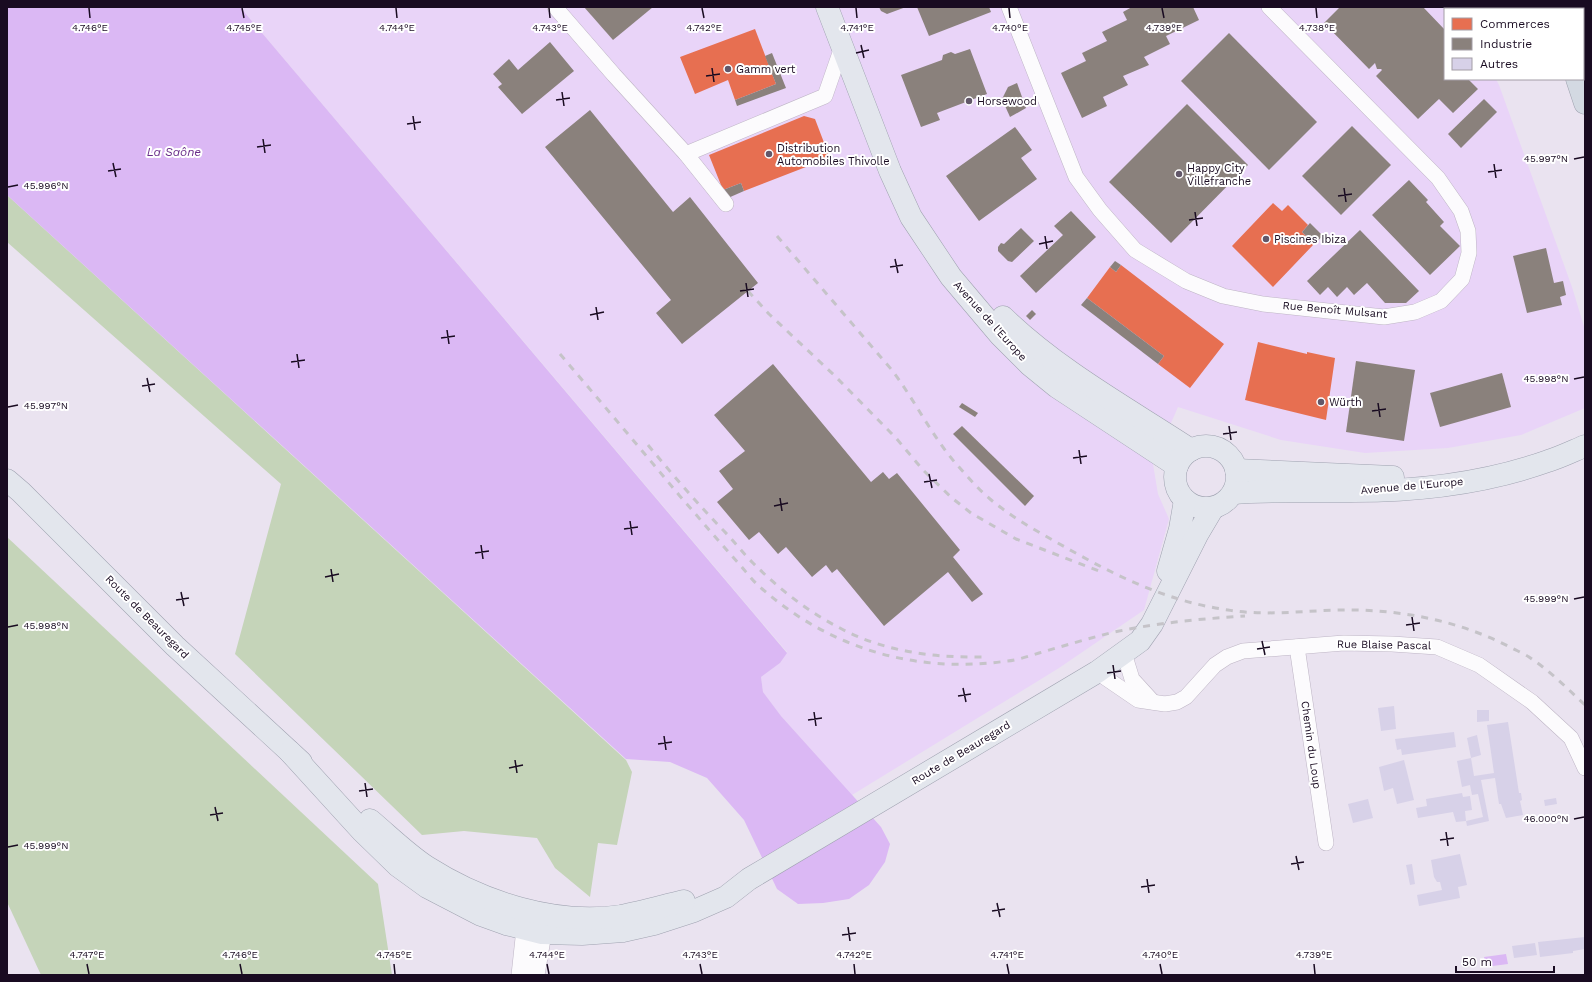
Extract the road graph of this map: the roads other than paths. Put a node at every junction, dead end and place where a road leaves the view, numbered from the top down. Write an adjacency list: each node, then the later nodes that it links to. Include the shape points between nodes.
1 (554, 7): 9 (street)
2 (827, 7): 6 (main road, Avenue de l'Europe)
3 (837, 7): 13 (main road, Avenue de l'Europe, via 902,172 922,211 977,290 1022,335 1060,366)
4 (1009, 7): 5 (street, Rue Benoît Mulsant, via 1076,177 1100,210 1135,250 1193,284 1223,296 1263,304 1384,317 1415,312 1441,301 1462,279 1469,253 1468,231 1461,211 1438,178)
5 (1269, 7)
6 (842, 47): 9 (street, via 825,96); 14 (main road, Avenue de l'Europe, via 890,171 911,217 955,282 1000,335 1057,388)
7 (1577, 80): 8 (highway)
8 (1585, 103)
9 (686, 154): 10 (street)
10 (726, 204)
11 (1585, 438): 15 (main road, Avenue de l'Europe, via 1534,456 1440,474 1396,477)
12 (1585, 446): 17 (main road, Avenue de l'Europe, via 1548,461 1446,486 1355,492)
13 (1191, 450): 14 (main road); 15 (main road, via 1209,446 1218,449 1232,461)
14 (1177, 466): 18 (main road, via 1175,484)
15 (1236, 470): 17 (main road, via 1237,478)
16 (7, 480): 27 (main road, Route de Beauregard, via 176,646 290,752 415,858 462,887 507,904)
17 (1233, 493): 19 (main road, via 1228,500)
18 (1185, 500): 19 (main road, via 1198,508); 20 (main road, Route de Beauregard)
19 (1213, 508): 20 (main road, Route de Beauregard)
20 (1158, 612): 22 (main road, Route de Beauregard, via 1140,641)
21 (1297, 647): 24 (street, Rue Blaise Pascal, via 1237,653 1215,665 1182,700 1165,704); 25 (street, Rue Blaise Pascal, via 1344,643 1437,647 1479,665 1532,702 1571,738); 26 (street, Chemin du Loup)
22 (1124, 653): 23 (main road, Route de Beauregard); 24 (street, via 1132,679)
23 (1097, 672): 24 (street, Rue Blaise Pascal, via 1138,700); 27 (main road, Route de Beauregard, via 749,879 701,896 621,916)
24 (1153, 702)
25 (1585, 768)
26 (1326, 843)
27 (536, 925): 28 (street); 29 (street)
28 (521, 975)
29 (535, 975)

